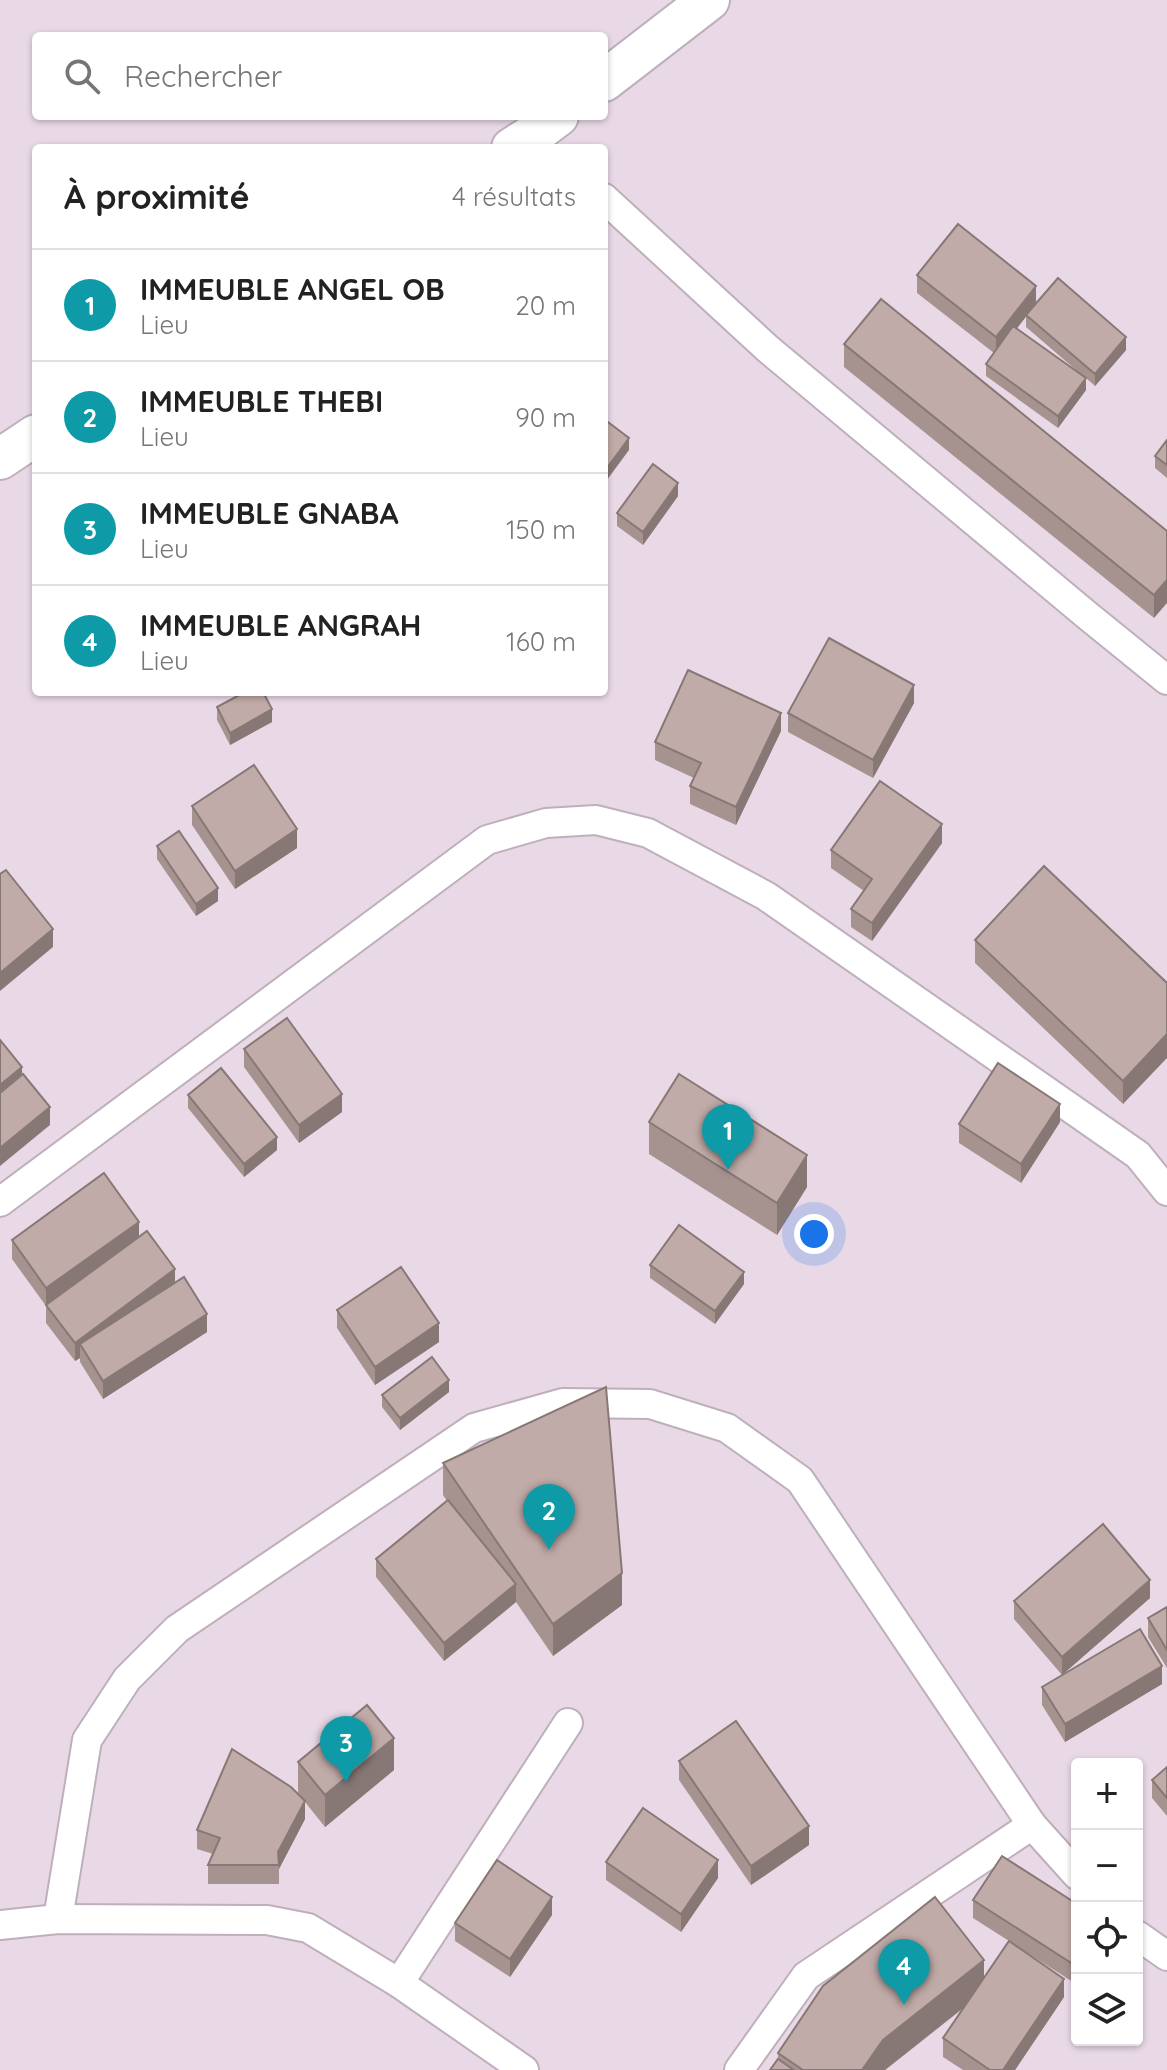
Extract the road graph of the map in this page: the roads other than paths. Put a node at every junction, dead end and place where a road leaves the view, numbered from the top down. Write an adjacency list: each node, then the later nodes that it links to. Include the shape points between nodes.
1 (709, 0): 2 (street)
2 (608, 78)
3 (608, 202): 6 (street, via 768,349)
4 (32, 438): 5 (street)
5 (0, 459)
6 (1167, 680)
7 (1167, 1191): 8 (street, via 1138,1155 766,896 648,833 596,820 546,823 487,840)
8 (0, 1202)
9 (568, 1723): 16 (street)
10 (1032, 1825): 11 (street); 12 (street, via 800,1480 727,1428 650,1404 563,1403 474,1428 177,1629 127,1679 87,1740); 18 (street, via 806,1976)
11 (1071, 1868)
12 (58, 1919): 13 (street); 16 (street, via 267,1920 308,1928)
13 (0, 1925)
14 (1143, 1939): 15 (street)
15 (1167, 1956)
16 (399, 1983): 17 (street)
17 (524, 2070)
18 (739, 2070)

